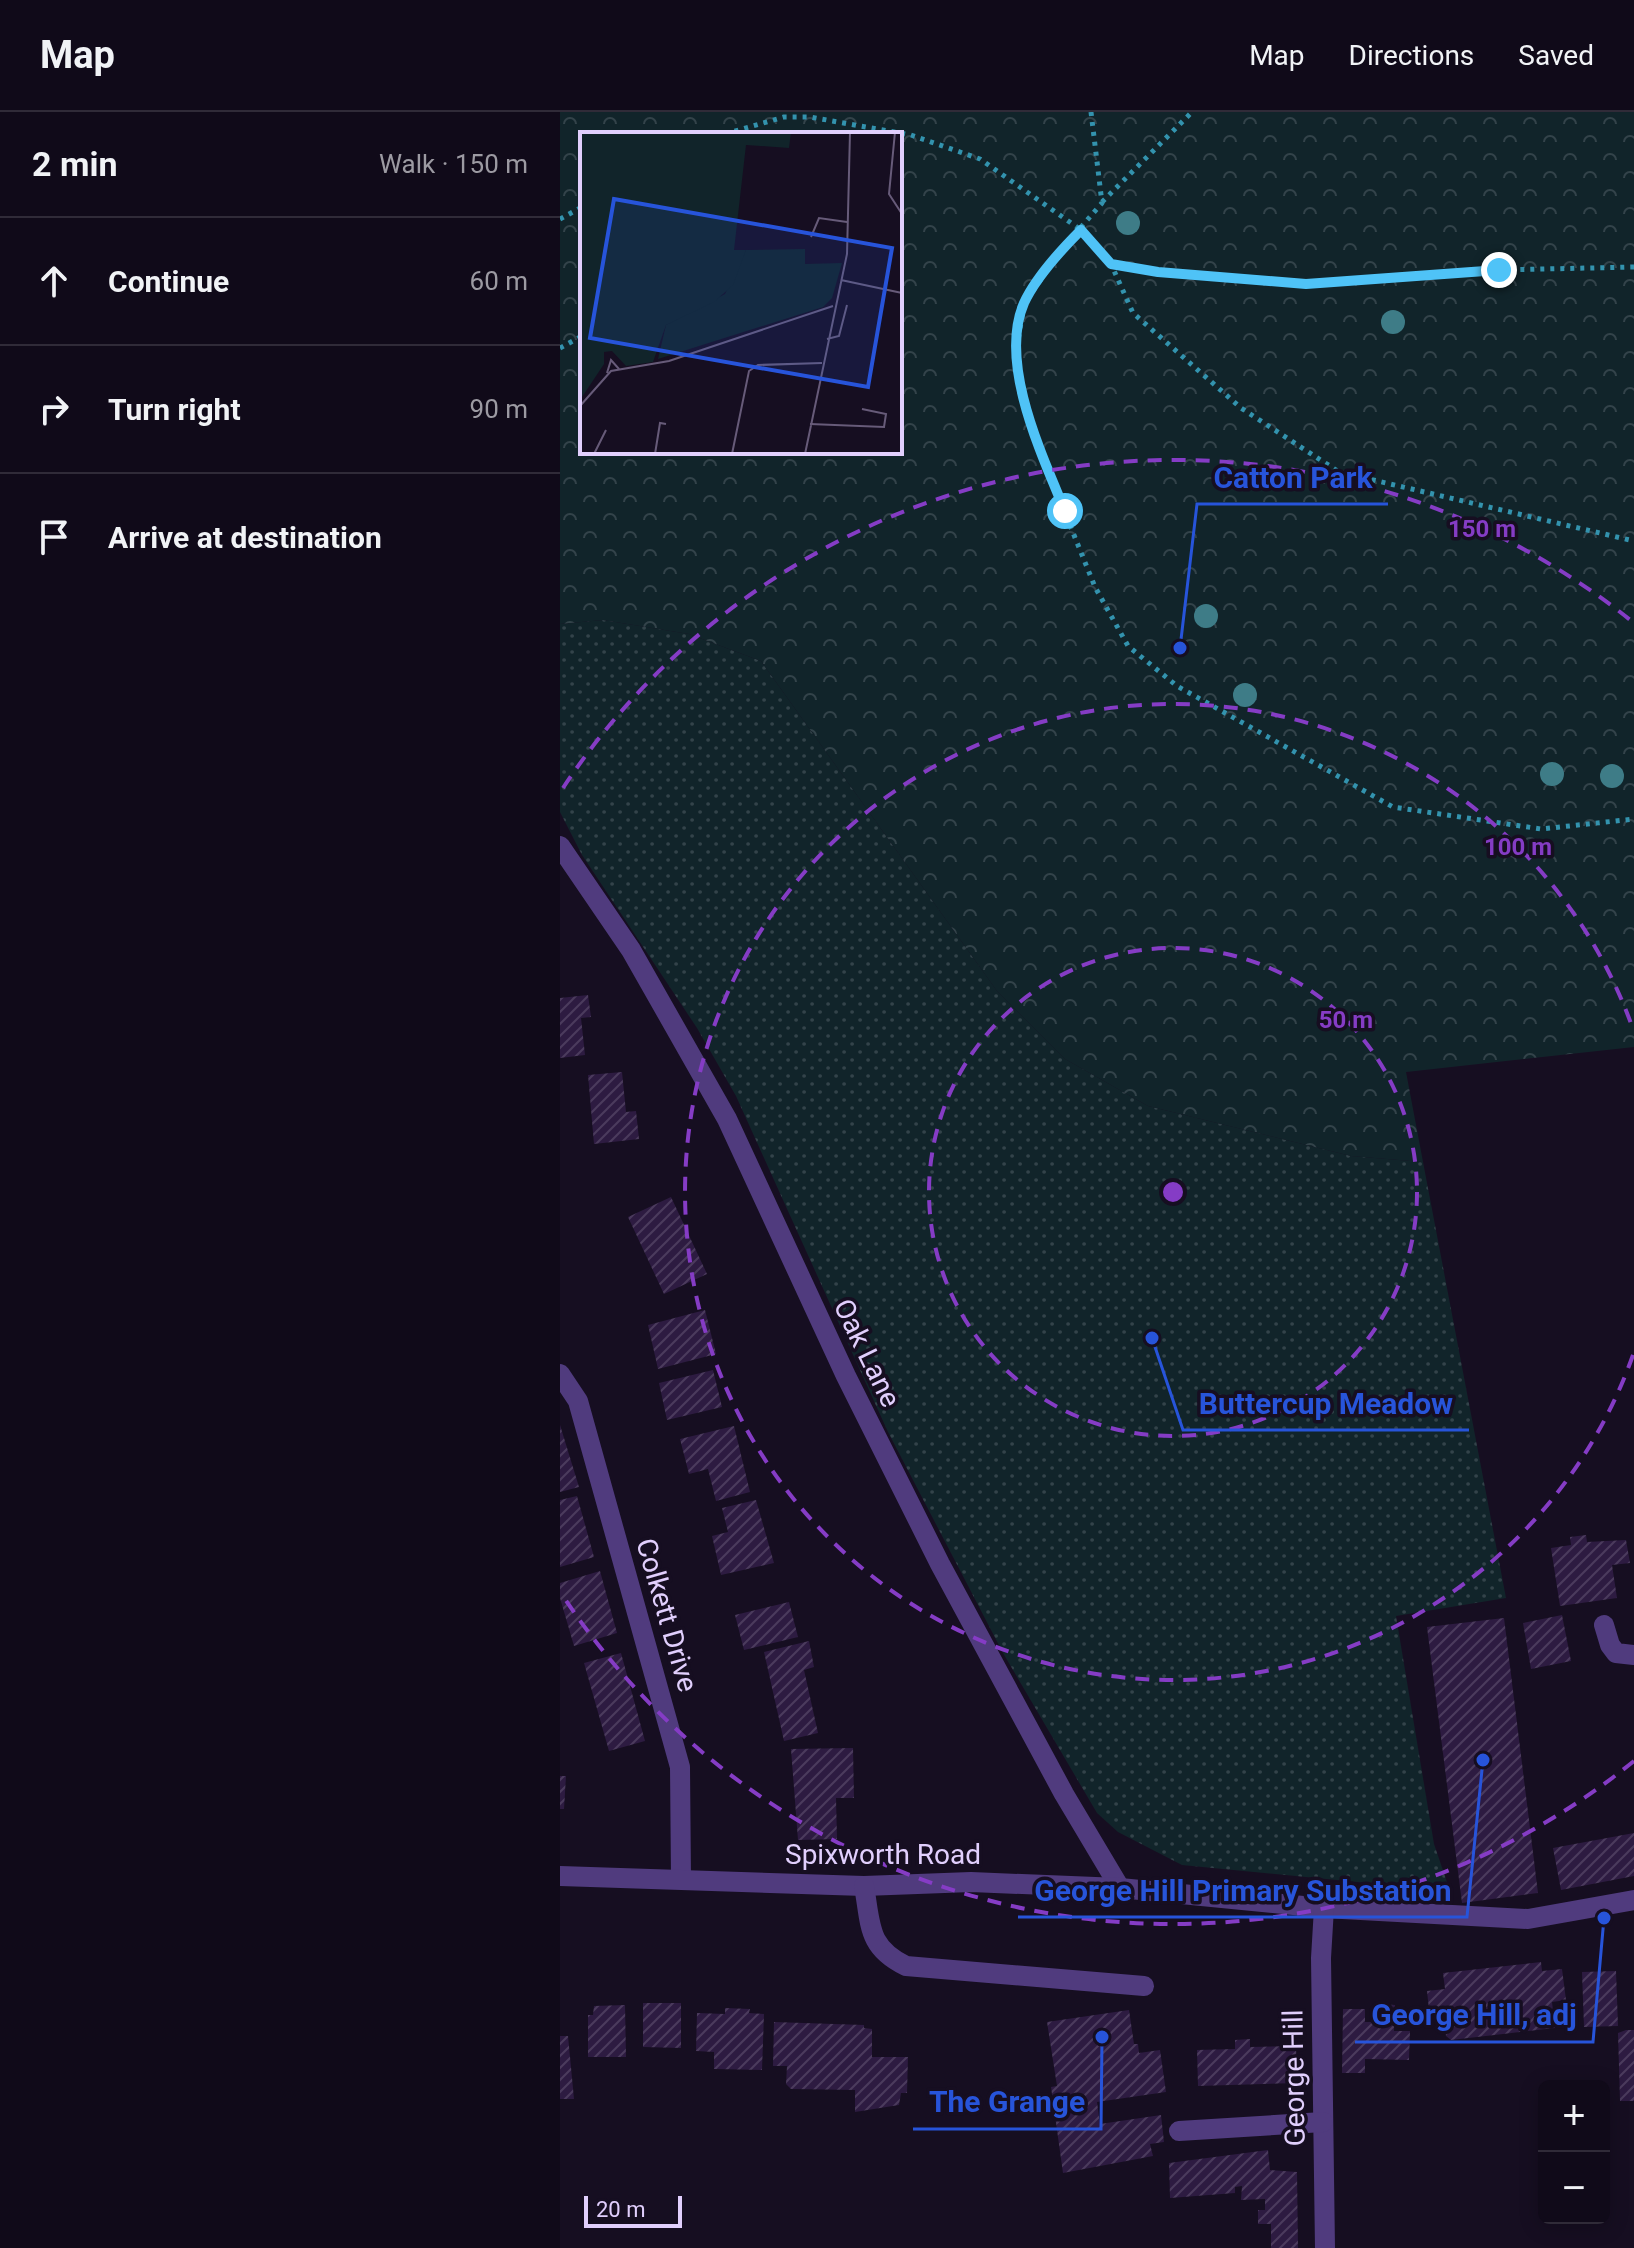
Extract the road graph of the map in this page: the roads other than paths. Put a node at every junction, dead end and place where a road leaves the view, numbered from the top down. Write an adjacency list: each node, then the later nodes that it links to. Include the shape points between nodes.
1 (560, 846): 8 (street, Oak Lane, via 631,950 727,1119 940,1564)
2 (560, 1374): 6 (street, Colkett Drive, via 578,1401 680,1767)
3 (1604, 1625): 4 (street, via 1616,1653)
4 (1634, 1655)
5 (560, 1876): 6 (street, Spixworth Road)
6 (681, 1879): 7 (street, Spixworth Road)
7 (864, 1886): 8 (street, Spixworth Road, via 971,1882); 11 (street, via 873,1932 884,1955 906,1966)
8 (1120, 1888): 10 (street, Spixworth Road)
9 (1634, 1900): 10 (street, Spixworth Road, via 1528,1919)
10 (1324, 1908): 12 (street, George Hill)
11 (1144, 1986)
12 (1323, 2122): 13 (street); 14 (street, George Hill)
13 (1179, 2131)
14 (1325, 2248)

